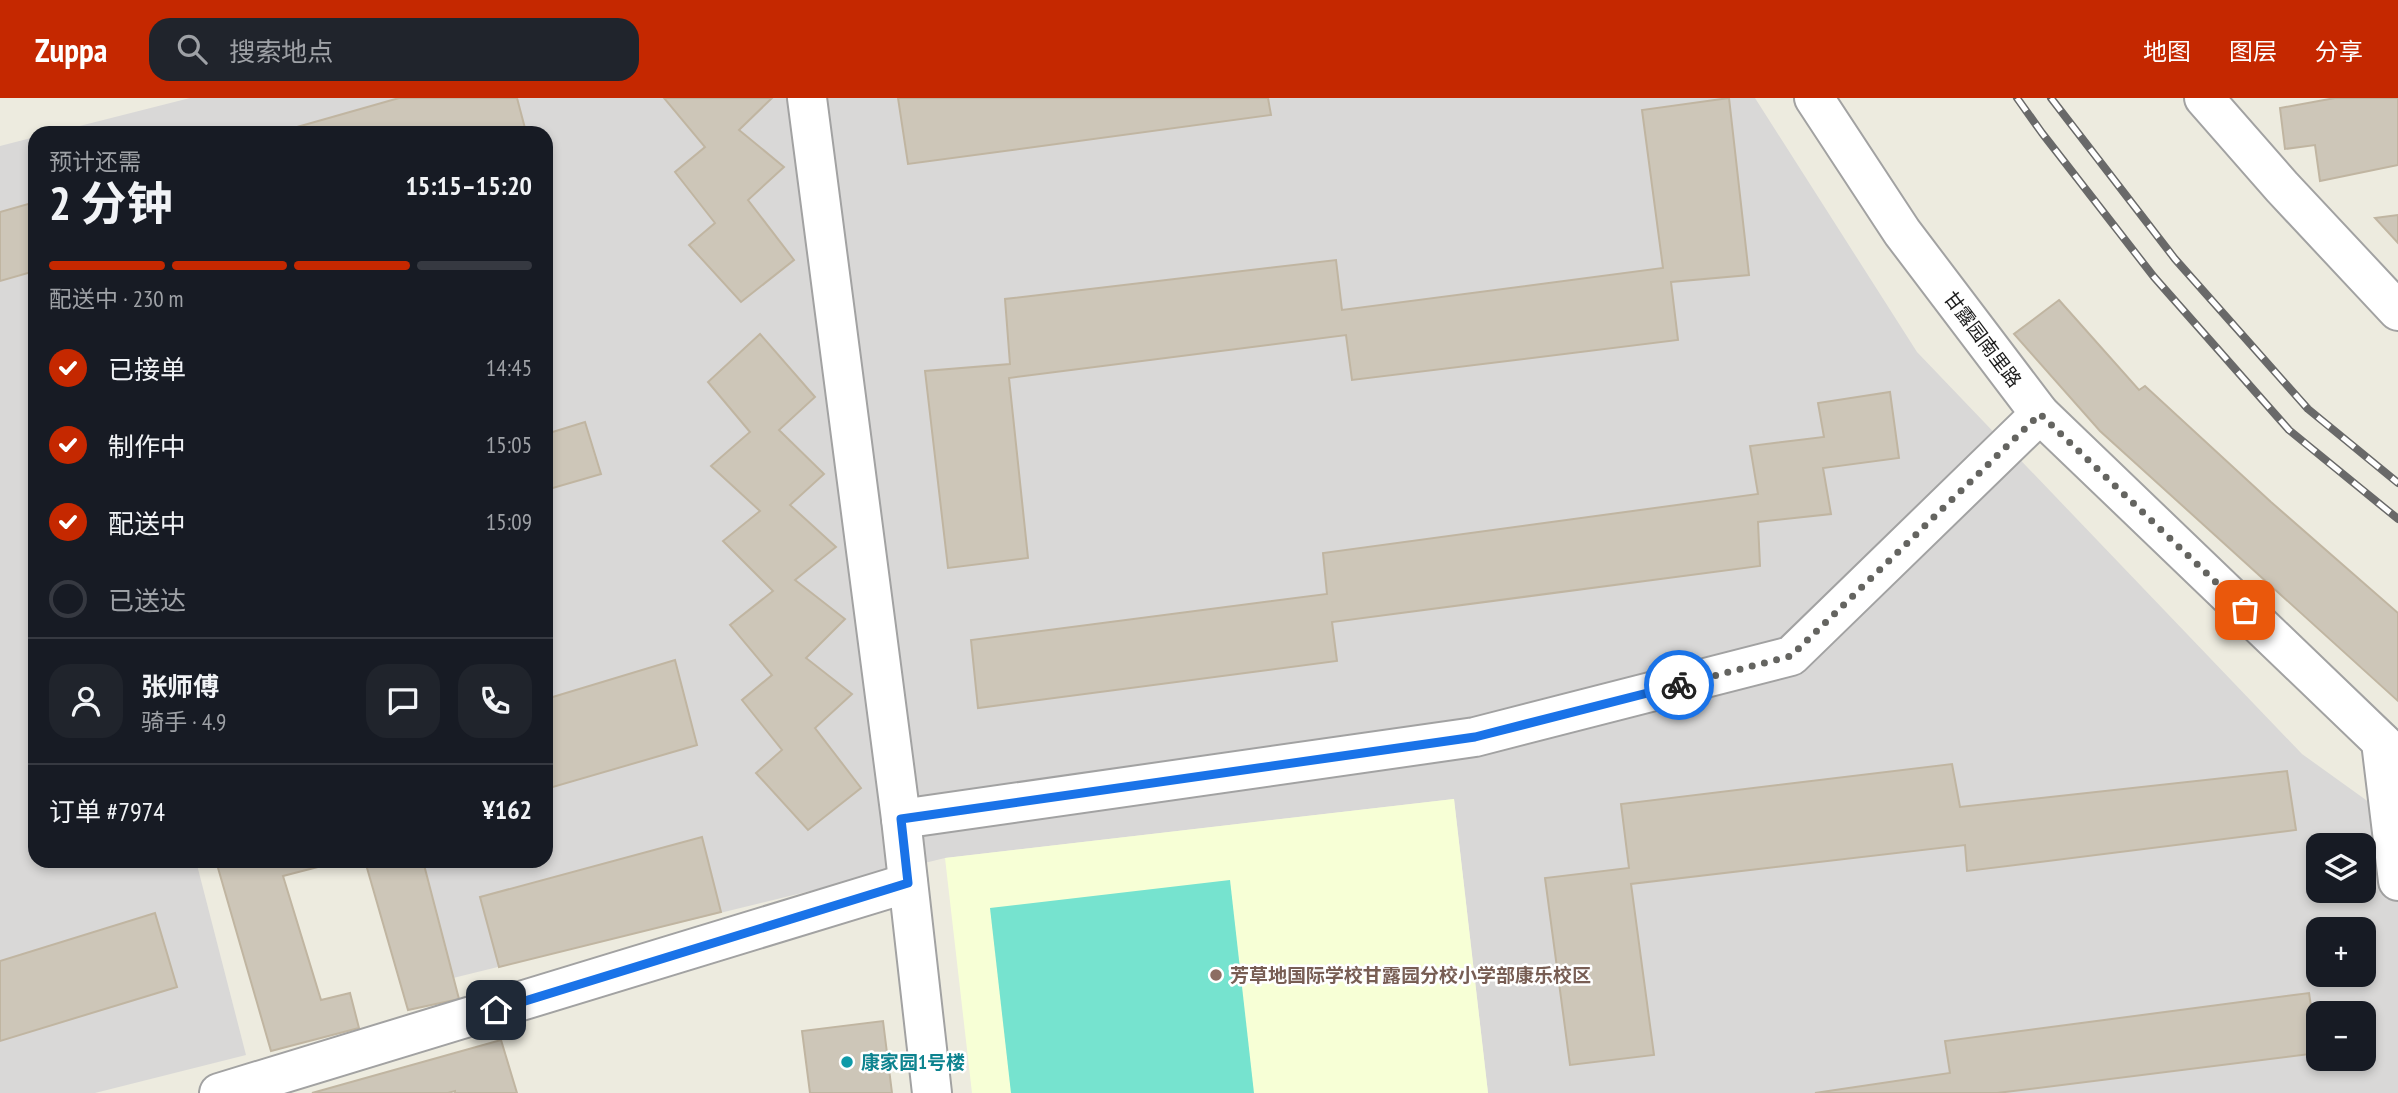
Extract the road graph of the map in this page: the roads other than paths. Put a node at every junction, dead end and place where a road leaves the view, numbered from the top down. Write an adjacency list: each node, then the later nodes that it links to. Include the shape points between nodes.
1 (807, 98): 7 (street)
2 (1814, 98): 5 (street, 甘露园南里路, via 1902,232)
3 (2204, 98): 4 (street)
4 (2398, 311)
5 (2040, 414): 6 (street, 甘露园南里路); 7 (street, via 1791,656 1475,737)
6 (2390, 748): 8 (street)
7 (901, 819): 9 (street)
8 (2398, 881)
9 (908, 883): 10 (street); 11 (street)
10 (219, 1093)
11 (932, 1093)

